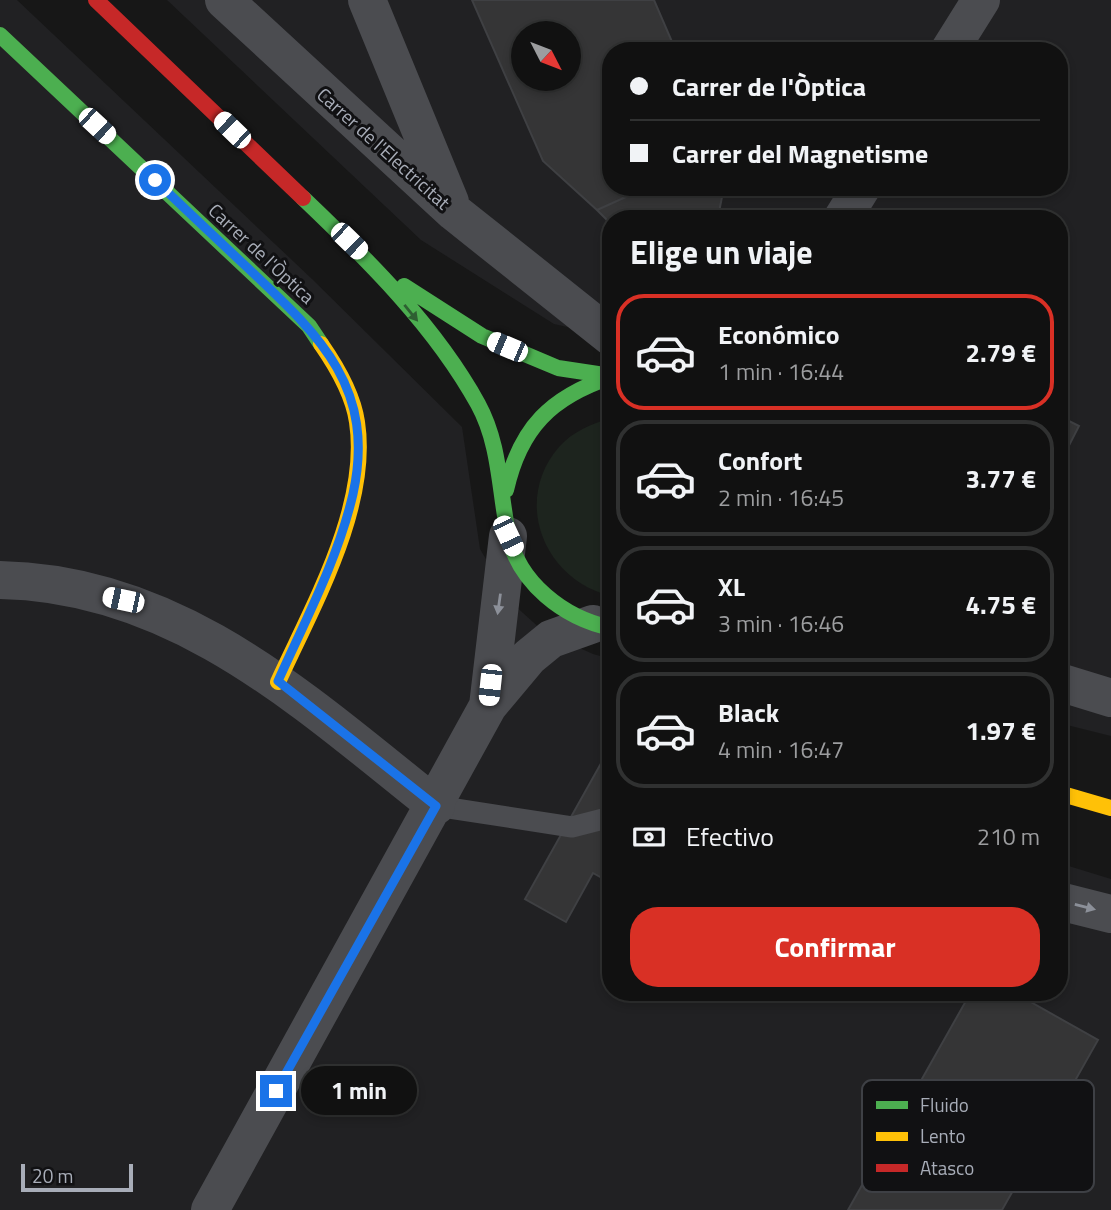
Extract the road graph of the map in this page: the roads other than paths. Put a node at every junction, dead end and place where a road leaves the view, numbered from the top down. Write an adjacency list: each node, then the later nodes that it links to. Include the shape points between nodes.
1 (96, 0): 8 (street)
2 (224, 0): 7 (street, Carrer de l'Electricitat)
3 (367, 0): 7 (street)
4 (981, 0): 6 (street)
5 (0, 35): 16 (street, Carrer de l'Òptica, via 309,326 348,391 357,424 353,493 342,531)
6 (955, 42)
7 (454, 212): 9 (street, Carrer de l'Electricitat)
8 (368, 260): 11 (street, via 482,336); 12 (street, one-way to 12, via 442,351 478,404 494,439)
9 (549, 290): 10 (street, Carrer de l'Electricitat); 11 (street, Carrer de l'Electricitat, via 580,335)
10 (602, 330)
11 (590, 381): 12 (street, via 528,429 510,465)
12 (506, 521): 14 (street, via 533,583 555,605); 19 (street, one-way to 19)
13 (0, 580): 16 (street, via 123,600 171,618)
14 (602, 627)
15 (602, 628): 19 (street, via 551,639 529,657)
16 (278, 681): 21 (street)
17 (1068, 685): 18 (street)
18 (1111, 698)
19 (488, 706): 21 (street)
20 (1068, 796): 22 (street)
21 (436, 806): 23 (lane, via 572,827); 26 (street)
22 (1111, 808)
23 (602, 819)
24 (1068, 903): 25 (street, one-way to 25)
25 (1111, 914)
26 (210, 1210)

